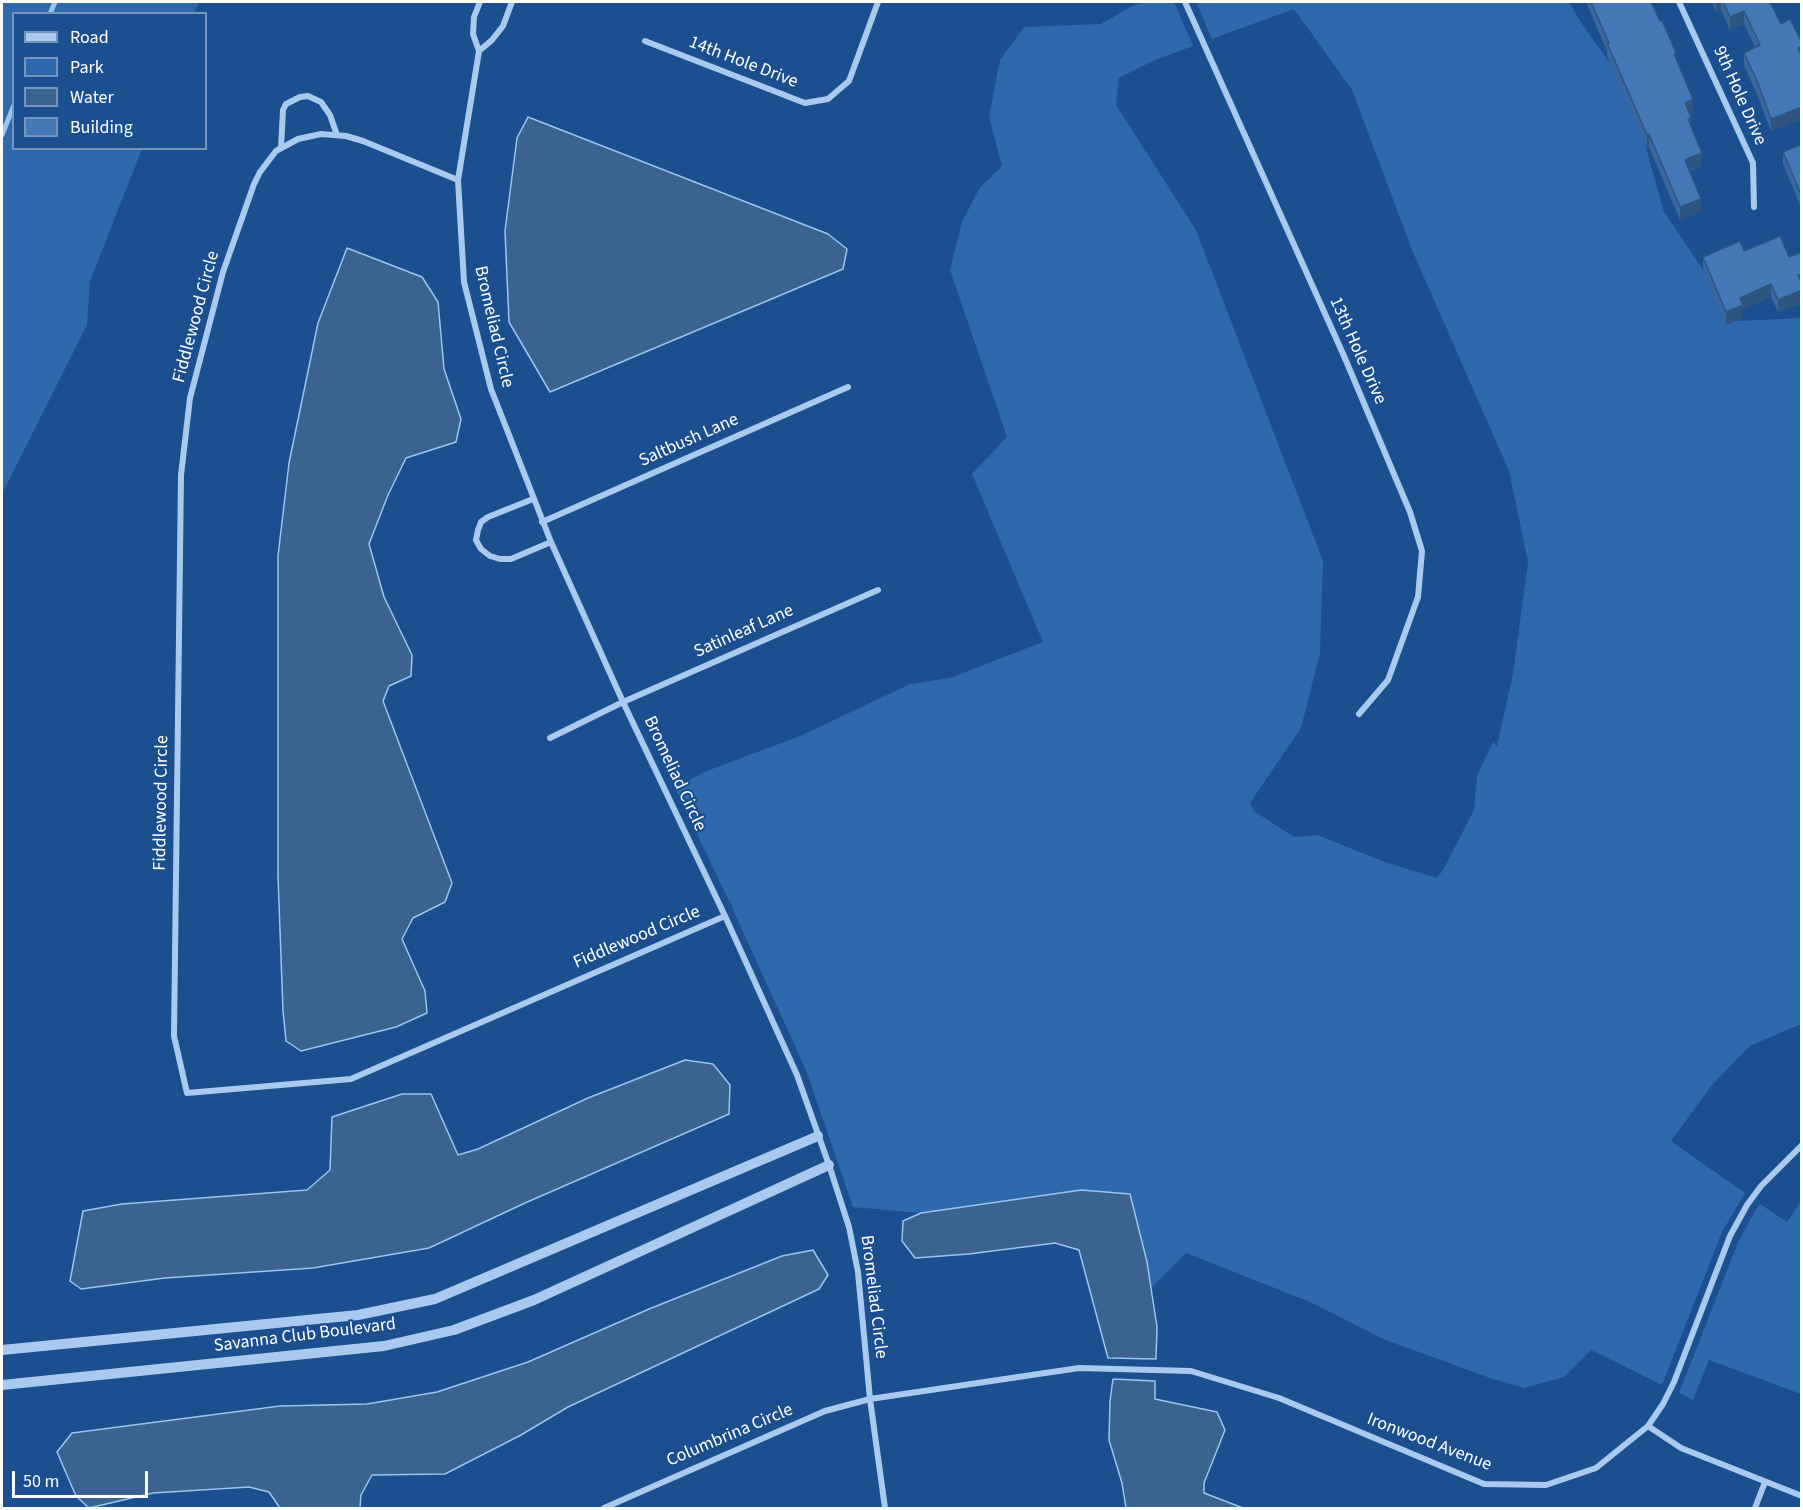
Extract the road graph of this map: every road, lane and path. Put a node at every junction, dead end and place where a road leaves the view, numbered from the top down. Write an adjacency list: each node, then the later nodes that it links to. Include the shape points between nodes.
1 (480, 2): 7 (street, Bromeliad Circle, via 473,34)
2 (512, 2): 7 (street, via 503,26)
3 (878, 2): 6 (street, 14th Hole Drive, via 849,81 828,99 806,103)
4 (1185, 2): 18 (street, 13th Hole Drive, via 1344,356 1410,512 1422,551 1418,597 1388,680)
5 (1679, 2): 11 (street, 9th Hole Drive, via 1753,163)
6 (645, 41)
7 (479, 51): 10 (street, Bromeliad Circle)
8 (337, 135): 9 (street, Fiddlewood Circle, via 310,135); 9 (street, via 321,102 300,97 283,110); 10 (street, Fiddlewood Circle, via 363,141)
9 (281, 148): 20 (street, Fiddlewood Circle, via 254,184 223,272 190,398 181,475 174,1036 187,1093 351,1078)
10 (458, 180): 13 (street, Bromeliad Circle, via 464,282 490,389)
11 (1754, 207)
12 (848, 387): 14 (street, Saltbush Lane)
13 (533, 499): 14 (street, Bromeliad Circle); 15 (street, via 481,522 476,540 481,549 500,559 512,559)
14 (542, 522): 15 (street, Bromeliad Circle)
15 (551, 542): 17 (street, Bromeliad Circle)
16 (878, 590): 17 (street, Satinleaf Lane)
17 (623, 702): 19 (street, Satinleaf Lane); 20 (street, Bromeliad Circle)
18 (1359, 714)
19 (550, 738)
20 (725, 916): 21 (street, Bromeliad Circle, via 797,1075)
21 (818, 1136): 23 (street, Bromeliad Circle); 24 (street, Savanna Club Boulevard, via 435,1299 358,1315)
22 (1802, 1145): 27 (street, Ironwood Avenue, via 1761,1186 1730,1236 1674,1382)
23 (829, 1165): 25 (street, Savanna Club Boulevard, via 534,1300 454,1330 384,1346); 26 (street, Bromeliad Circle, via 849,1227 858,1272)
24 (2, 1350)
25 (2, 1385)
26 (870, 1399): 27 (street, Ironwood Avenue, via 1079,1368 1191,1371 1279,1398 1484,1484 1546,1485 1596,1468); 30 (street, Columbrina Circle, via 825,1411); 31 (street, Bromeliad Circle)
27 (1648, 1426): 28 (street, via 1681,1448)
28 (1765, 1482): 29 (street); 32 (street)
29 (1802, 1496)
30 (604, 1509)
31 (885, 1509)
32 (1755, 1509)

